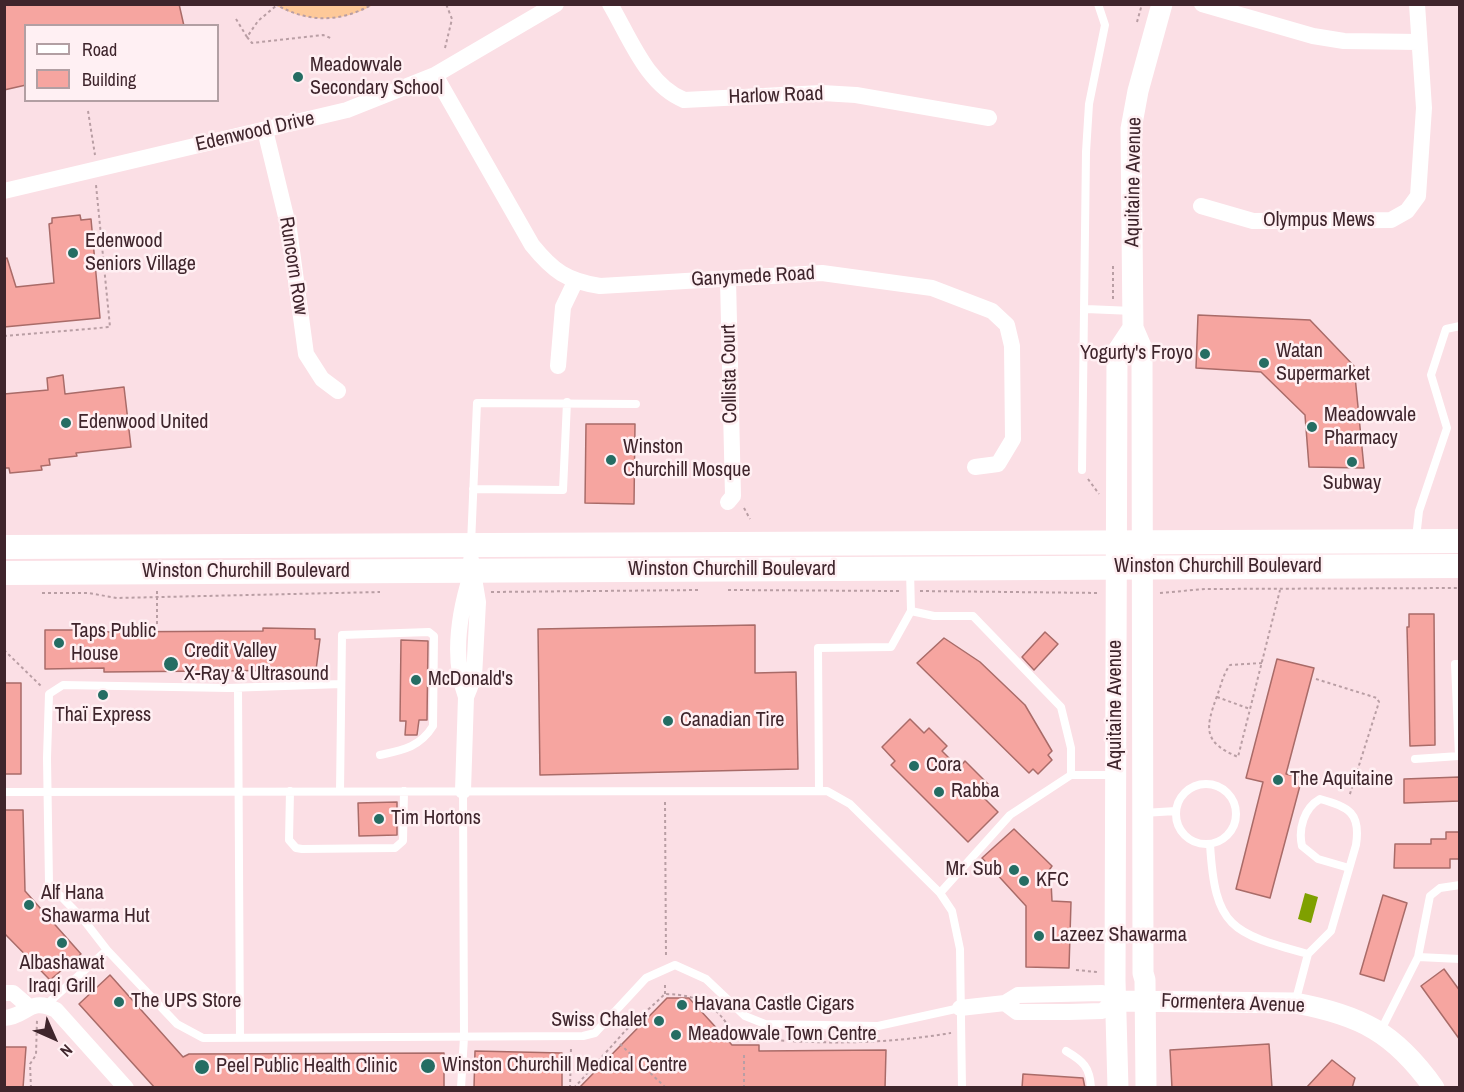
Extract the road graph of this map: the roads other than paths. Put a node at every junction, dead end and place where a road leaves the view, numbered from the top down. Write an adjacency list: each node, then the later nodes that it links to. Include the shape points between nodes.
1 (556, 4): 8 (street, Edenwood Drive)
2 (610, 4): 9 (street, Harlow Road, via 656,82 684,100 856,95)
3 (1098, 4): 15 (lane, via 1105,25 1089,104)
4 (1162, 4): 16 (street, Aquitaine Avenue, via 1131,129)
5 (1202, 4): 7 (street, via 1313,36 1344,41)
6 (1417, 4): 7 (street, Olympus Mews)
7 (1419, 42): 12 (street, Olympus Mews, via 1424,108 1418,196 1407,211 1391,220 1253,221)
8 (435, 75): 10 (street, Edenwood Drive, via 347,110); 14 (street, Ganymede Road, via 532,245 544,260)
9 (989, 118)
10 (265, 130): 11 (street, Edenwood Drive); 19 (street, Runcorn Row, via 289,229 306,354 322,379)
11 (4, 191)
12 (1201, 206)
13 (728, 279): 14 (street, Ganymede Road, via 600,286); 22 (street, Ganymede Road, via 822,273 932,288 992,311 1007,325 1012,346 1013,440 998,464); 25 (street, Collista Court)
14 (575, 282): 18 (street, via 563,307)
15 (1086, 309): 16 (lane); 23 (lane)
16 (1133, 319): 28 (street, Aquitaine Avenue, via 1117,352); 29 (street, Aquitaine Avenue, via 1142,349)
17 (1460, 326): 26 (lane, via 1446,329 1431,375 1447,428 1419,511)
18 (558, 366)
19 (338, 391)
20 (567, 402): 21 (lane); 24 (lane, via 477,403); 24 (lane, via 563,490)
21 (636, 404)
22 (975, 467)
23 (1082, 470)
24 (473, 489): 30 (lane)
25 (736, 504)
26 (1416, 541): 27 (main road, Winston Churchill Boulevard); 29 (main road, Winston Churchill Boulevard)
27 (1460, 541)
28 (1116, 542): 29 (main road, Winston Churchill Boulevard); 30 (main road, Winston Churchill Boulevard); 33 (street, Aquitaine Avenue)
29 (1141, 542): 34 (street, Aquitaine Avenue)
30 (471, 544): 31 (main road, Winston Churchill Boulevard); 36 (street)
31 (4, 547)
32 (1460, 566): 34 (main road, Winston Churchill Boulevard)
33 (1115, 568): 34 (main road, Winston Churchill Boulevard); 35 (main road, Winston Churchill Boulevard); 46 (street, Aquitaine Avenue)
34 (1141, 568): 56 (street, Aquitaine Avenue)
35 (909, 569): 36 (main road, Winston Churchill Boulevard); 38 (lane)
36 (472, 572): 37 (main road, Winston Churchill Boulevard); 53 (street, via 478,602 476,656 474,677 466,697)
37 (4, 573)
38 (911, 611): 45 (lane, via 934,616 973,616 1061,707 1071,748); 47 (lane, via 891,647 818,648)
39 (1460, 664): 43 (lane, via 1455,664)
40 (342, 684): 41 (lane); 42 (lane, via 342,635 429,632 434,636 433,726 414,747); 51 (lane)
41 (238, 688): 48 (lane, via 63,685 49,694); 49 (lane)
42 (380, 756)
43 (1459, 756): 44 (lane)
44 (1415, 759)
45 (1071, 775): 46 (lane); 60 (lane, via 1010,815)
46 (1116, 775): 66 (street, Aquitaine Avenue)
47 (819, 790): 53 (lane); 60 (lane, via 850,804)
48 (48, 791): 49 (lane); 54 (lane); 61 (lane, via 49,884)
49 (239, 791): 50 (lane); 73 (lane)
50 (290, 791): 51 (lane); 52 (lane, via 289,840 296,849 392,849 403,841)
51 (340, 791): 52 (lane)
52 (404, 791): 53 (lane)
53 (463, 791): 74 (lane)
54 (4, 792)
55 (1176, 811): 56 (lane); 57 (lane, via 1176,820 1185,836); 57 (lane, via 1185,793 1203,784 1222,789 1230,797 1236,816 1233,826 1220,840)
56 (1142, 813): 67 (street, Aquitaine Avenue)
57 (1210, 844): 62 (lane, via 1212,883 1230,923 1246,935)
58 (1349, 868): 58 (lane, via 1357,821 1345,807 1320,799 1300,830 1300,838 1308,853); 62 (lane, via 1331,931)
59 (1460, 885): 63 (lane, via 1440,888 1430,896)
60 (940, 894): 70 (lane, via 952,911 958,933)
61 (107, 950): 69 (lane); 73 (lane, via 187,1031 202,1038)
62 (1308, 954): 68 (lane)
63 (1418, 957): 64 (lane); 72 (lane)
64 (1460, 959)
65 (4, 993): 69 (street, via 13,993)
66 (1116, 1001): 67 (street, Formentera Avenue); 70 (street, via 1102,1011 1017,1012 1005,1004); 80 (street, Aquitaine Avenue)
67 (1145, 1001): 68 (street, Formentera Avenue); 81 (street, Aquitaine Avenue)
68 (1295, 1004): 72 (street, Formentera Avenue, via 1356,1018)
69 (37, 1005): 71 (street); 76 (street, via 56,1010)
70 (960, 1008): 74 (lane, via 878,1026 765,1024 745,1016 706,979 675,965 646,978 595,1033); 78 (lane)
71 (4, 1018)
72 (1380, 1032): 82 (street, Formentera Avenue, via 1410,1055)
73 (240, 1037): 74 (lane)
74 (464, 1037): 77 (lane)
75 (1066, 1051): 79 (lane, via 1083,1061 1090,1074)
76 (126, 1088)
77 (461, 1088)
78 (962, 1088)
79 (1091, 1088)
80 (1118, 1088)
81 (1146, 1088)
82 (1434, 1088)

